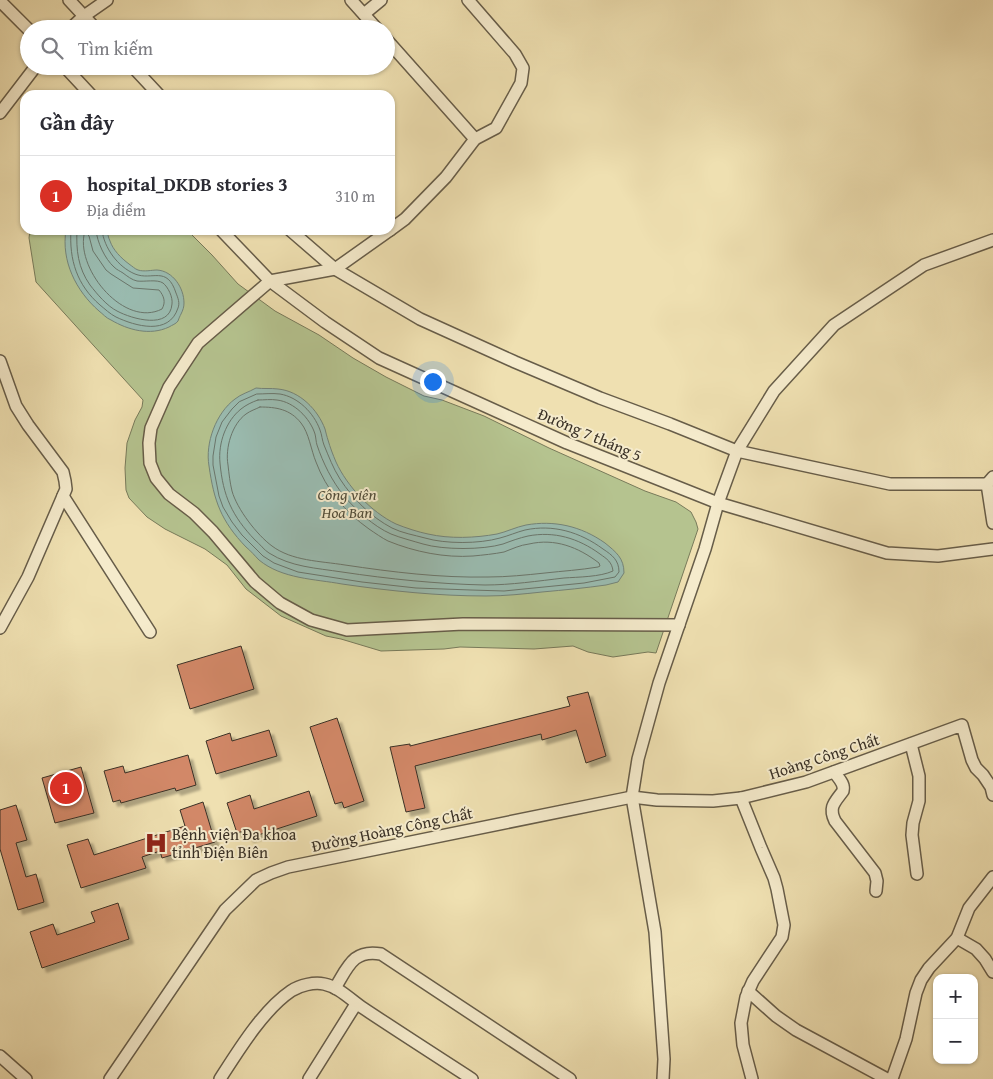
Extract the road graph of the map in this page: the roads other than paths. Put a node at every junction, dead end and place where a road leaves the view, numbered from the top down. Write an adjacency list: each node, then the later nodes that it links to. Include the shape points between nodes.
1 (69, 0): 8 (street)
2 (107, 0): 8 (street)
3 (351, 0): 7 (street)
4 (380, 0): 7 (street)
5 (468, 0): 20 (street, via 515,54 523,68 521,83 496,128)
6 (0, 1): 12 (street)
7 (364, 14): 11 (street)
8 (84, 16): 9 (street); 10 (street)
9 (80, 20)
10 (88, 20)
11 (369, 20)
12 (20, 21)
13 (395, 49): 20 (street)
14 (29, 75): 19 (street)
15 (73, 75): 17 (street)
16 (140, 75): 18 (street)
17 (87, 90)
18 (154, 90)
19 (0, 114)
20 (475, 139): 21 (street, via 446,177)
21 (395, 227)
22 (226, 235): 27 (street, Đường 7 tháng 5)
23 (296, 235): 26 (street)
24 (383, 235): 26 (street)
25 (993, 240): 29 (street, via 924,264 834,326 774,391)
26 (335, 268): 27 (street); 29 (street, via 420,319 480,347)
27 (270, 281): 32 (street, Đường 7 tháng 5, via 379,358 567,443); 35 (street, via 198,343 169,387 149,444 150,463 156,478 169,494 213,532 255,582 280,603 311,620 347,630 463,624)
28 (0, 361): 31 (street, via 16,406 63,472 66,489)
29 (737, 451): 30 (street, via 890,484); 32 (street)
30 (990, 480): 33 (street)
31 (63, 496): 36 (street, via 28,577); 37 (street)
32 (718, 503): 34 (street, Đường 7 tháng 5, via 887,553 938,556); 35 (street)
33 (993, 523)
34 (993, 549)
35 (679, 626): 41 (street, via 656,693 638,759)
36 (0, 628)
37 (150, 632)
38 (911, 744): 39 (street, Hoàng Công Chất); 40 (street, Hoàng Công Chất, via 962,725 972,760); 43 (street, via 919,776 919,801 912,835)
39 (834, 772): 42 (street, Hoàng Công Chất); 45 (street, via 844,788 832,806 832,815 875,873)
40 (993, 794)
41 (632, 796): 42 (street, Hoàng Công Chất, via 657,800); 53 (street, Đường Hoàng Công Chất, via 288,867 256,880 225,910); 58 (street, via 655,932)
42 (741, 798): 49 (street, via 774,878 784,925 782,937)
43 (917, 874)
44 (993, 877): 46 (street, via 969,908)
45 (876, 891)
46 (957, 938): 47 (street, via 976,950); 61 (street, via 921,980)
47 (993, 972)
48 (335, 988): 50 (street); 54 (street, via 313,984 292,990 270,1009); 57 (street, via 359,955 370,952 382,954)
49 (748, 991): 59 (street, via 741,1023); 60 (street, via 796,1030)
50 (356, 1004): 55 (street); 56 (street)
51 (0, 1056): 52 (street)
52 (26, 1079)
53 (110, 1079)
54 (220, 1079)
55 (309, 1079)
56 (472, 1079)
57 (570, 1079)
58 (663, 1079)
59 (752, 1079)
60 (887, 1079)
61 (892, 1079)

